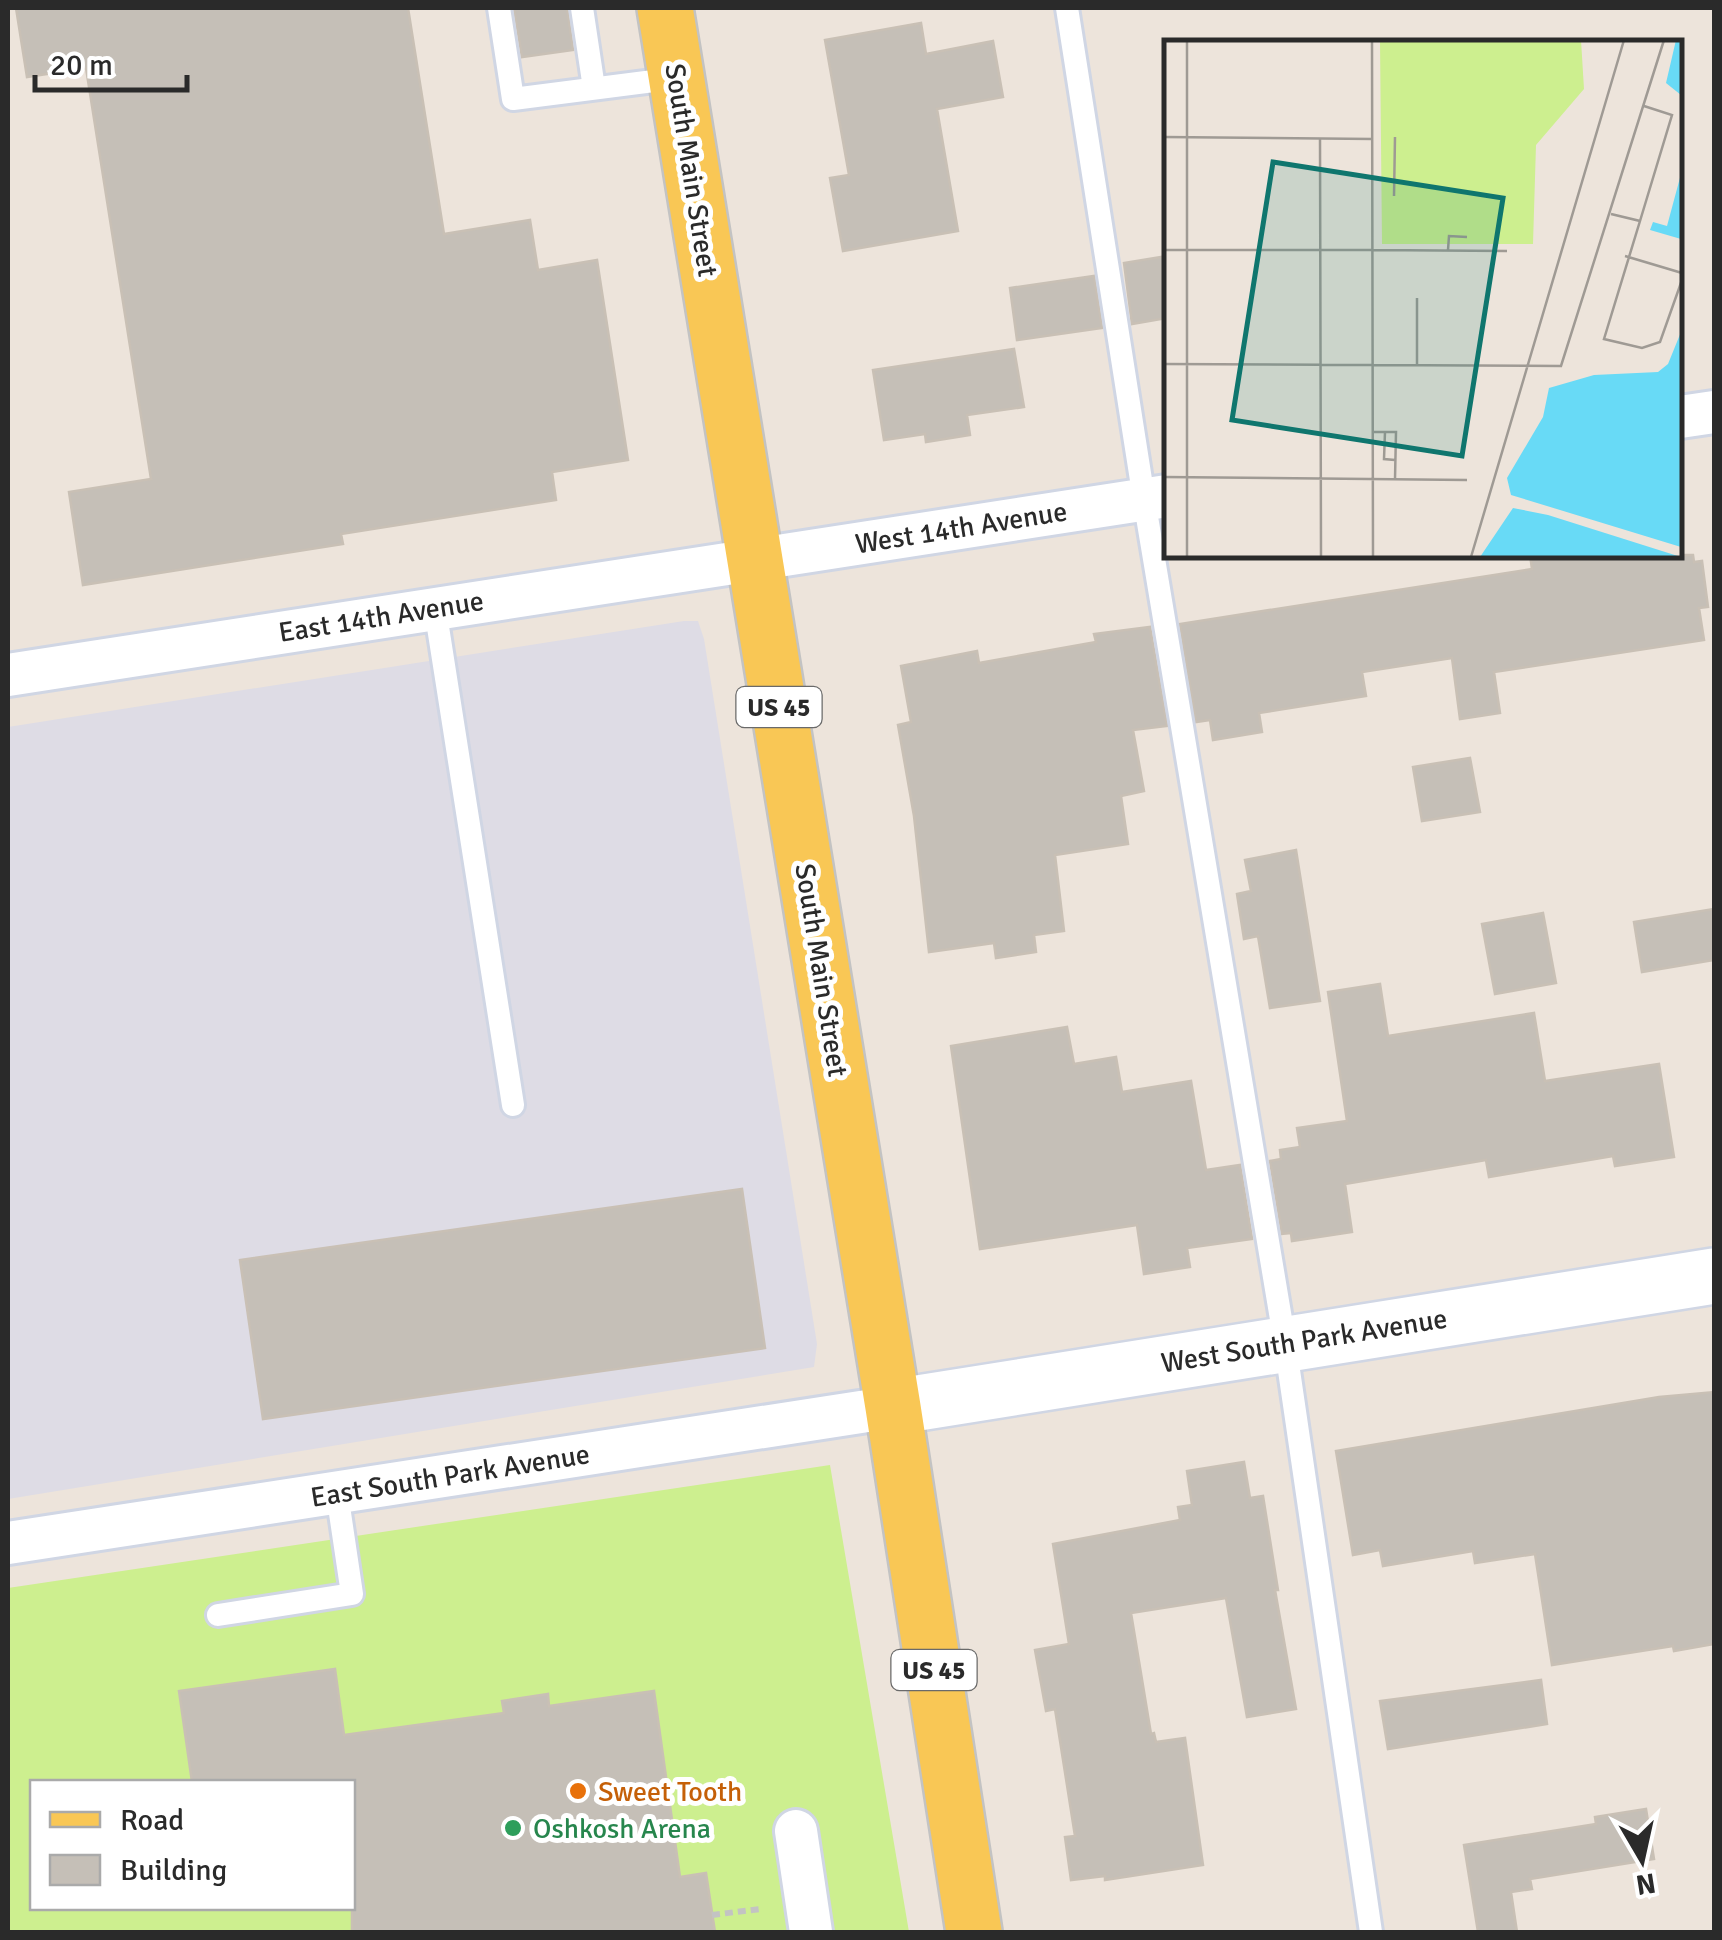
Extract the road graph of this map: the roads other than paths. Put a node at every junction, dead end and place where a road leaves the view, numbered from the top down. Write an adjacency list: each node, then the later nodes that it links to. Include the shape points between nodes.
1 (499, 8): 6 (lane, via 513,99)
2 (582, 8): 6 (lane)
3 (666, 8): 5 (main road, South Main Street / US 45)
4 (1067, 8): 9 (lane)
5 (677, 78): 6 (lane); 11 (main road, South Main Street / US 45)
6 (594, 88)
7 (1714, 412): 8 (street)
8 (1682, 417)
9 (1156, 498): 10 (lane); 11 (street, West 14th Avenue)
10 (1164, 550)
11 (754, 558): 13 (street, East 14th Avenue); 18 (main road, South Main Street / US 45)
12 (1165, 558): 17 (lane)
13 (435, 608): 14 (street, East 14th Avenue); 15 (lane)
14 (8, 675)
15 (513, 1105)
16 (1714, 1276): 17 (main road, West South Park Avenue)
17 (1285, 1343): 18 (main road, West South Park Avenue); 25 (lane)
18 (893, 1406): 19 (street, East South Park Avenue); 24 (main road, South Main Street / US 45)
19 (337, 1493): 20 (street, East South Park Avenue); 21 (lane, via 352,1594)
20 (8, 1543)
21 (218, 1614)
22 (796, 1831): 23 (street)
23 (811, 1932)
24 (974, 1932)
25 (1372, 1932)

